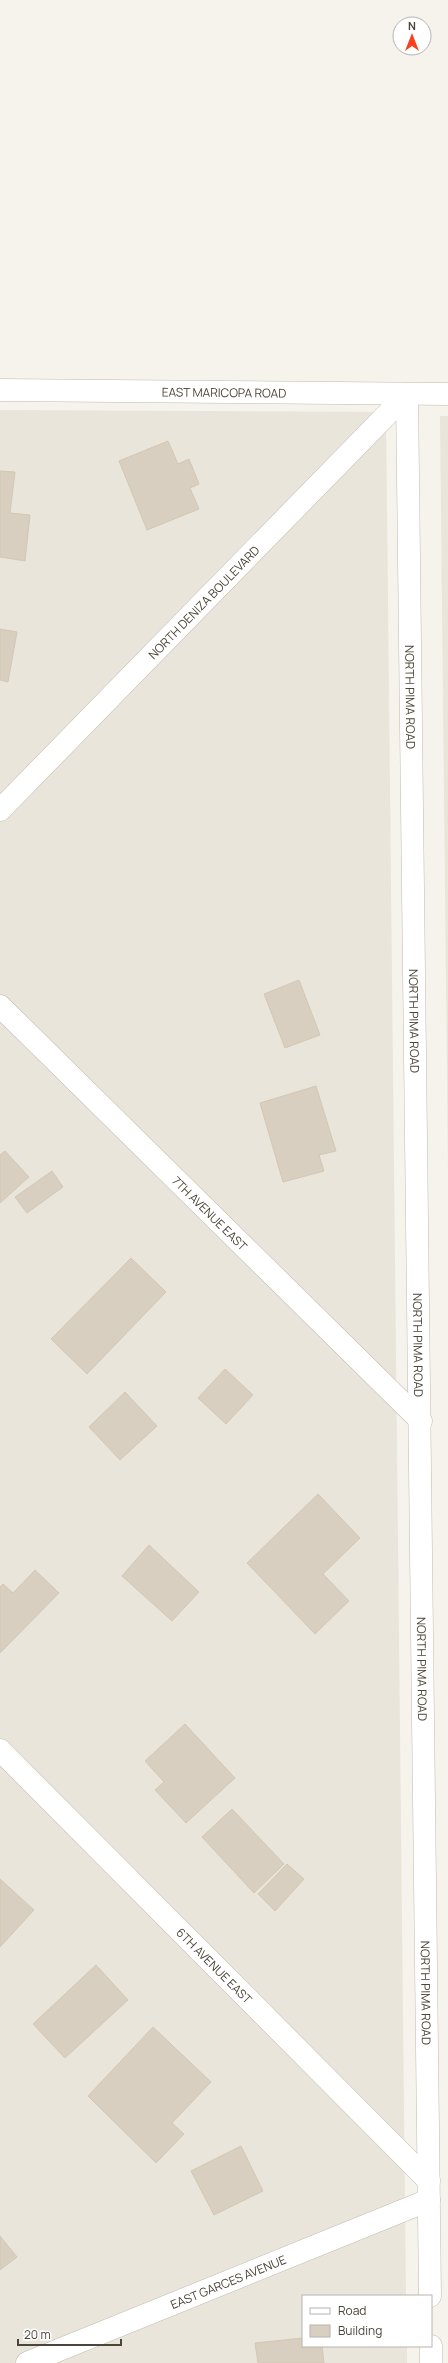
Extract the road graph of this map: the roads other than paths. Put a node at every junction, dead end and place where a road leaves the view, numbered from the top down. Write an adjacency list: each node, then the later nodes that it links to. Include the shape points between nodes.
1 (0, 390): 2 (street, EAST MARICOPA ROAD)
2 (407, 394): 3 (street, EAST MARICOPA ROAD); 4 (street, NORTH DENIZA BOULEVARD); 6 (street, NORTH PIMA ROAD)
3 (448, 394)
4 (0, 810)
5 (0, 1006): 6 (street, 7TH AVENUE EAST)
6 (421, 1421): 8 (street, NORTH PIMA ROAD)
7 (0, 1750): 8 (street, 6TH AVENUE EAST)
8 (429, 2191): 9 (street, NORTH PIMA ROAD); 11 (street, EAST GARCES AVENUE)
9 (430, 2295)
10 (431, 2347): 12 (street)
11 (27, 2363)
12 (431, 2363)

